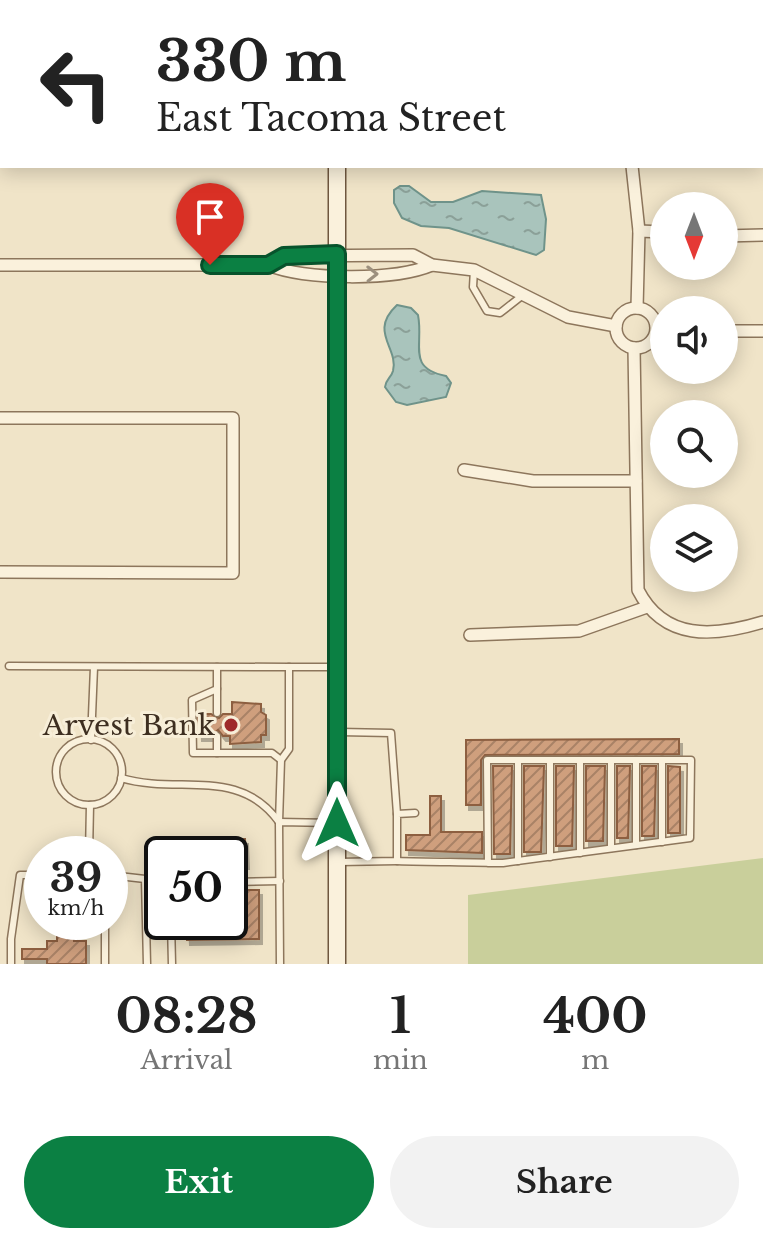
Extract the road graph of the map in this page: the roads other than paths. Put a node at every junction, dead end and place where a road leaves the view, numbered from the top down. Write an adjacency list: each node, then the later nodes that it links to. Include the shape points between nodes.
1 (337, 168): 7 (main road)
2 (632, 168): 3 (street)
3 (639, 231): 4 (street); 14 (street)
4 (650, 231)
5 (763, 235): 6 (street)
6 (738, 236)
7 (337, 254): 9 (street, via 284,256); 10 (street, via 413,255); 12 (main road)
8 (0, 265): 9 (street)
9 (268, 265): 12 (street, via 286,273)
10 (432, 265): 11 (street); 12 (street, one-way to 10, via 412,273)
11 (474, 270): 13 (street); 13 (lane, via 473,287 487,311 500,313)
12 (337, 274): 32 (main road)
13 (523, 295): 16 (street, via 568,317)
14 (637, 308): 15 (street); 16 (street, via 623,312)
15 (650, 313)
16 (616, 326): 20 (street, via 619,340)
17 (738, 331): 18 (street)
18 (763, 331)
19 (650, 342): 20 (street)
20 (634, 348): 23 (street)
21 (0, 418): 24 (street, via 233,418 233,573)
22 (464, 470): 23 (street, via 533,481)
23 (636, 481): 25 (street, via 638,590)
24 (0, 572)
25 (647, 607): 26 (street, via 658,620 683,629 737,630); 27 (street, via 579,631)
26 (763, 622)
27 (470, 635)
28 (9, 666): 29 (lane)
29 (94, 667): 30 (lane); 37 (lane)
30 (217, 667): 31 (lane); 33 (lane)
31 (289, 667): 32 (lane); 39 (lane, via 289,749)
32 (337, 667): 35 (main road)
33 (217, 689): 34 (lane); 38 (lane, via 192,700 193,753)
34 (217, 713)
35 (337, 732): 49 (lane, via 391,733); 51 (main road)
36 (217, 736): 38 (lane)
37 (91, 740): 46 (lane, via 115,752); 47 (lane, via 69,746 56,773 71,799)
38 (217, 753): 39 (lane, via 272,753)
39 (281, 760): 50 (lane)
40 (518, 760): 41 (lane); 59 (lane); 61 (lane, via 487,760)
41 (550, 760): 42 (lane); 57 (lane)
42 (580, 760): 43 (lane); 56 (lane)
43 (611, 760): 44 (lane); 55 (lane)
44 (636, 760): 45 (lane); 54 (lane)
45 (662, 760): 53 (lane); 53 (lane, via 691,760 690,838)
46 (121, 778): 47 (lane, via 109,798); 50 (lane, via 145,784 233,787 258,798)
47 (90, 805): 52 (lane)
48 (415, 813): 49 (lane)
49 (397, 814): 58 (lane)
50 (279, 822): 51 (lane); 64 (lane)
51 (337, 823): 60 (main road)
52 (89, 836)
53 (662, 842): 54 (lane)
54 (636, 845): 55 (lane)
55 (611, 848): 56 (lane)
56 (580, 853): 57 (lane)
57 (550, 857): 59 (lane)
58 (397, 861): 60 (lane); 61 (lane)
59 (518, 861): 61 (lane)
60 (338, 862): 73 (main road)
61 (488, 863)
62 (24, 875): 68 (lane)
63 (128, 877): 70 (lane, via 145,879)
64 (280, 881): 65 (lane); 72 (lane)
65 (248, 882)
66 (105, 940): 69 (lane)
67 (171, 940): 71 (lane)
68 (11, 964)
69 (105, 964)
70 (147, 964)
71 (172, 964)
72 (280, 964)
73 (337, 964)

